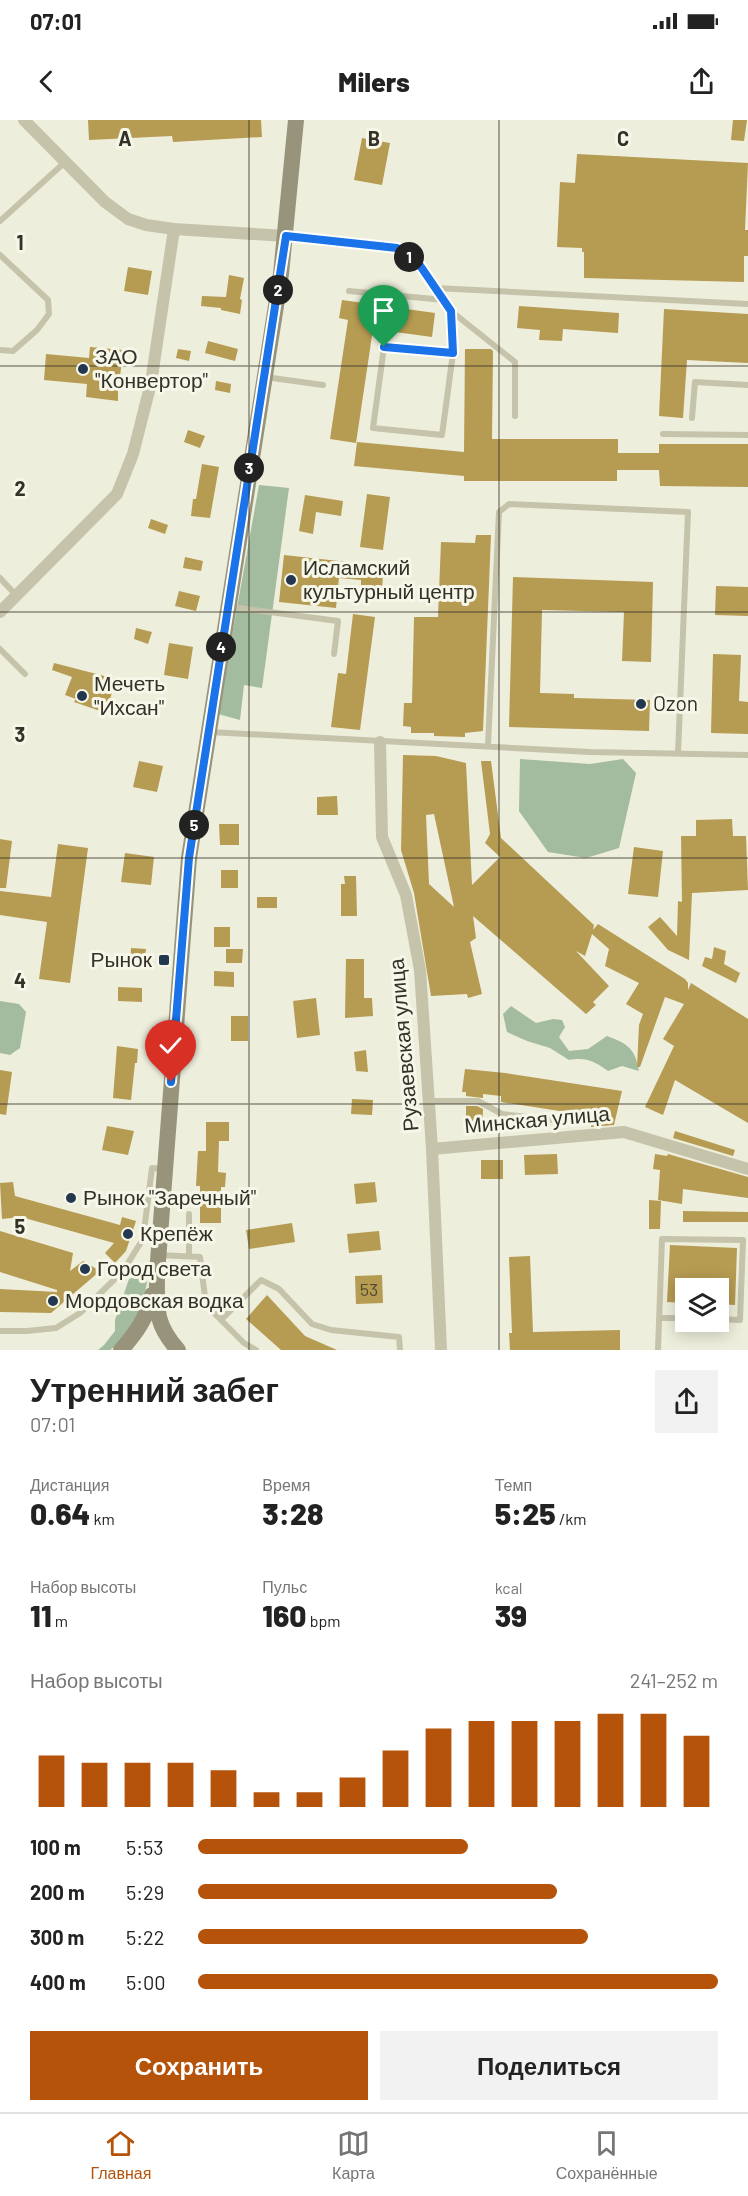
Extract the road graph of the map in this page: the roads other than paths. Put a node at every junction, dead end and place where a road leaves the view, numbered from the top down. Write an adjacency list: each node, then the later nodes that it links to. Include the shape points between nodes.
1 (24, 120): 3 (street)
2 (296, 120): 6 (main road)
3 (64, 163): 4 (lane); 5 (street, via 128,219)
4 (0, 221)
5 (174, 229): 6 (street); 17 (street)
6 (286, 236): 8 (lane, via 397,248 419,264); 15 (main road)
7 (0, 255): 13 (lane, via 48,300 49,314 13,351)
8 (435, 288): 10 (lane); 11 (lane)
9 (349, 291): 10 (lane)
10 (444, 300): 12 (lane)
11 (748, 304)
12 (451, 311): 14 (lane); 20 (lane, via 516,362)
13 (0, 350)
14 (453, 353): 14 (lane, via 442,435 373,428 384,347)
15 (264, 377): 18 (lane); 26 (main road)
16 (123, 381): 17 (lane)
17 (151, 383): 25 (street, via 133,454 117,494)
18 (323, 385)
19 (748, 386): 21 (lane, via 695,382)
20 (515, 416)
21 (692, 418)
22 (663, 434): 23 (lane)
23 (748, 435)
24 (0, 578): 25 (lane)
25 (16, 595): 27 (street)
26 (228, 607): 29 (lane, via 338,621); 31 (main road)
27 (0, 612)
28 (0, 649): 30 (lane)
29 (334, 654)
30 (25, 674)
31 (208, 732): 32 (lane); 39 (main road, via 187,880)
32 (380, 742): 33 (lane); 36 (street, Рузаевская улица, via 382,837 406,895 420,970)
33 (488, 745): 34 (lane); 34 (lane, via 499,512 508,504 688,512)
34 (678, 753): 35 (lane)
35 (748, 755)
36 (429, 1101): 37 (lane, via 478,1101 502,1114); 38 (street, Рузаевская улица)
37 (562, 1121)
38 (432, 1149): 40 (street, Минская улица, via 624,1132); 54 (street, Рузаевская улица)
39 (165, 1169): 43 (main road); 44 (lane, via 152,1168 143,1239)
40 (748, 1169)
41 (189, 1214): 42 (lane)
42 (189, 1256): 43 (lane); 47 (lane, via 200,1257 206,1305)
43 (157, 1265): 44 (lane); 50 (main road, via 149,1312); 51 (main road, via 161,1328)
44 (123, 1270): 49 (lane, via 80,1313 56,1328)
45 (660, 1318): 46 (lane); 48 (lane, via 662,1239 743,1240 740,1320); 55 (lane)
46 (675, 1318)
47 (221, 1320): 52 (lane); 53 (lane, via 261,1280 279,1289 312,1324 331,1330 399,1337)
48 (729, 1320)
49 (0, 1330)
50 (121, 1350)
51 (178, 1350)
52 (256, 1350)
53 (400, 1350)
54 (441, 1350)
55 (658, 1350)

